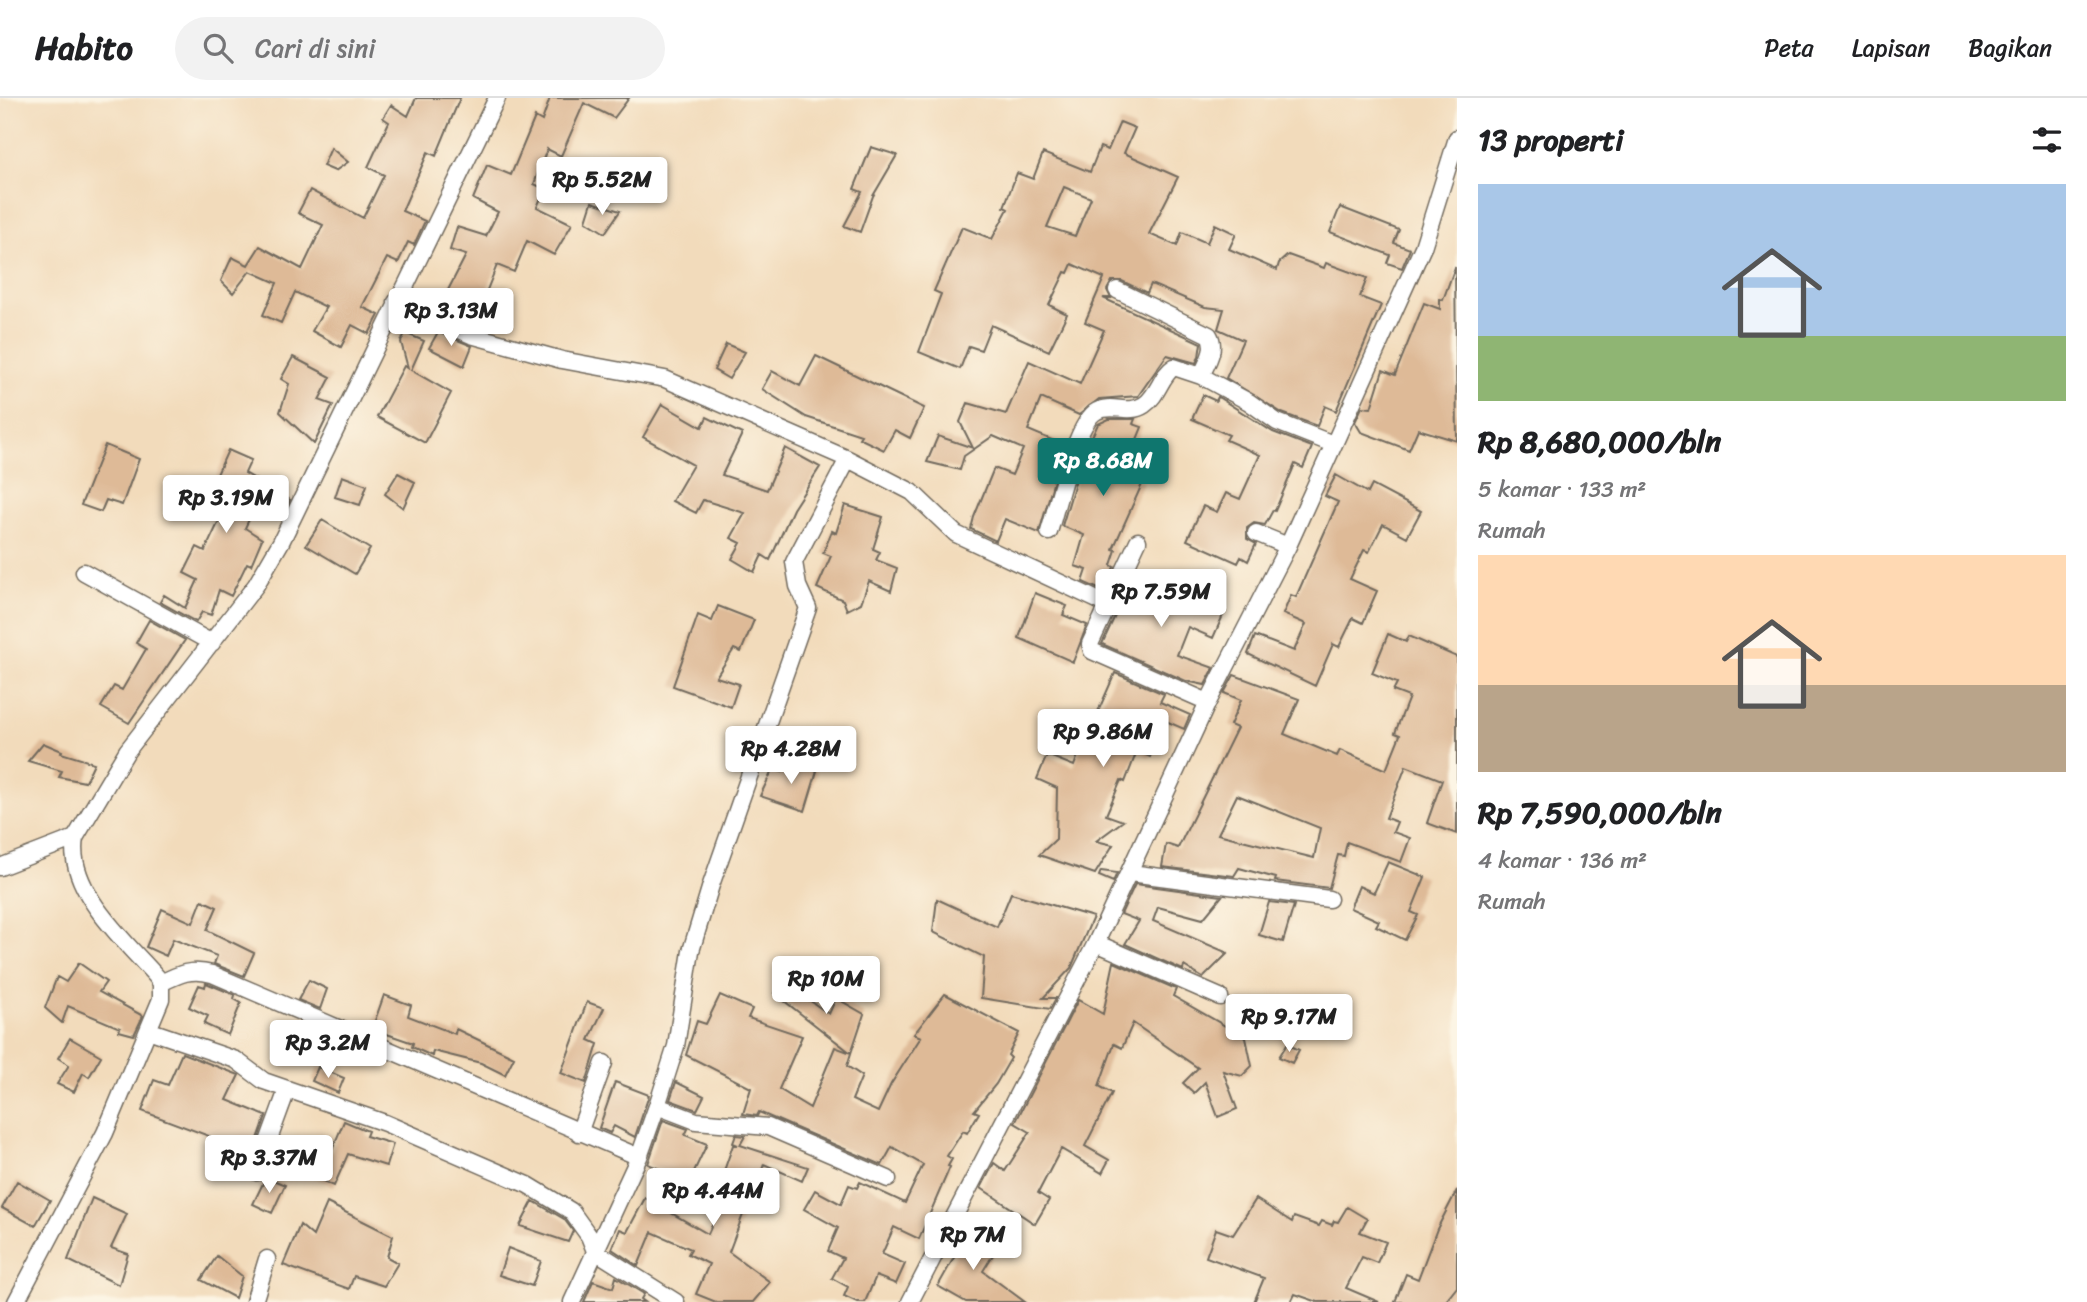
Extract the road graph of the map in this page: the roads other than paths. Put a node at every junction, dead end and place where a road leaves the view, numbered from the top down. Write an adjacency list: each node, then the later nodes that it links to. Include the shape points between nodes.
1 (497, 98): 4 (street)
2 (1457, 138): 6 (street, via 1423,247)
3 (1117, 290): 5 (street, via 1209,335 1213,342)
4 (396, 302): 7 (street, via 471,335 562,360 664,379); 14 (street, via 281,542 256,585)
5 (1201, 376): 6 (street, via 1278,422); 8 (street, via 1174,367 1148,403 1138,409 1094,412 1081,430)
6 (1333, 444): 11 (street)
7 (848, 459): 13 (street, via 912,492 956,534); 26 (street, via 794,562 808,608 711,885 691,951 676,1046)
8 (1049, 532)
9 (1256, 533): 11 (street)
10 (1138, 541): 13 (street)
11 (1288, 546): 15 (street)
12 (84, 572): 14 (street)
13 (1108, 605): 15 (street, via 1090,644 1092,650)
14 (212, 643): 16 (street, via 127,751)
15 (1208, 702): 18 (street)
16 (75, 838): 17 (street); 21 (street, via 78,880)
17 (0, 867)
18 (1130, 873): 19 (street); 20 (street)
19 (1329, 900)
20 (1096, 943): 22 (street); 37 (street)
21 (161, 983): 23 (street, via 161,999); 27 (street, via 183,972 212,974)
22 (1220, 997)
23 (148, 1030): 25 (street, via 236,1060 260,1079); 33 (street, via 105,1133)
24 (604, 1063): 27 (street)
25 (287, 1090): 29 (street); 31 (street, via 385,1123 527,1185 571,1211)
26 (657, 1106): 28 (street); 30 (street, via 696,1121 768,1127)
27 (579, 1133): 28 (street)
28 (639, 1157): 31 (street)
29 (257, 1172)
30 (888, 1179)
31 (595, 1251): 35 (street); 36 (street)
32 (267, 1259): 34 (street)
33 (16, 1302)
34 (254, 1302)
35 (572, 1302)
36 (676, 1302)
37 (910, 1302)

